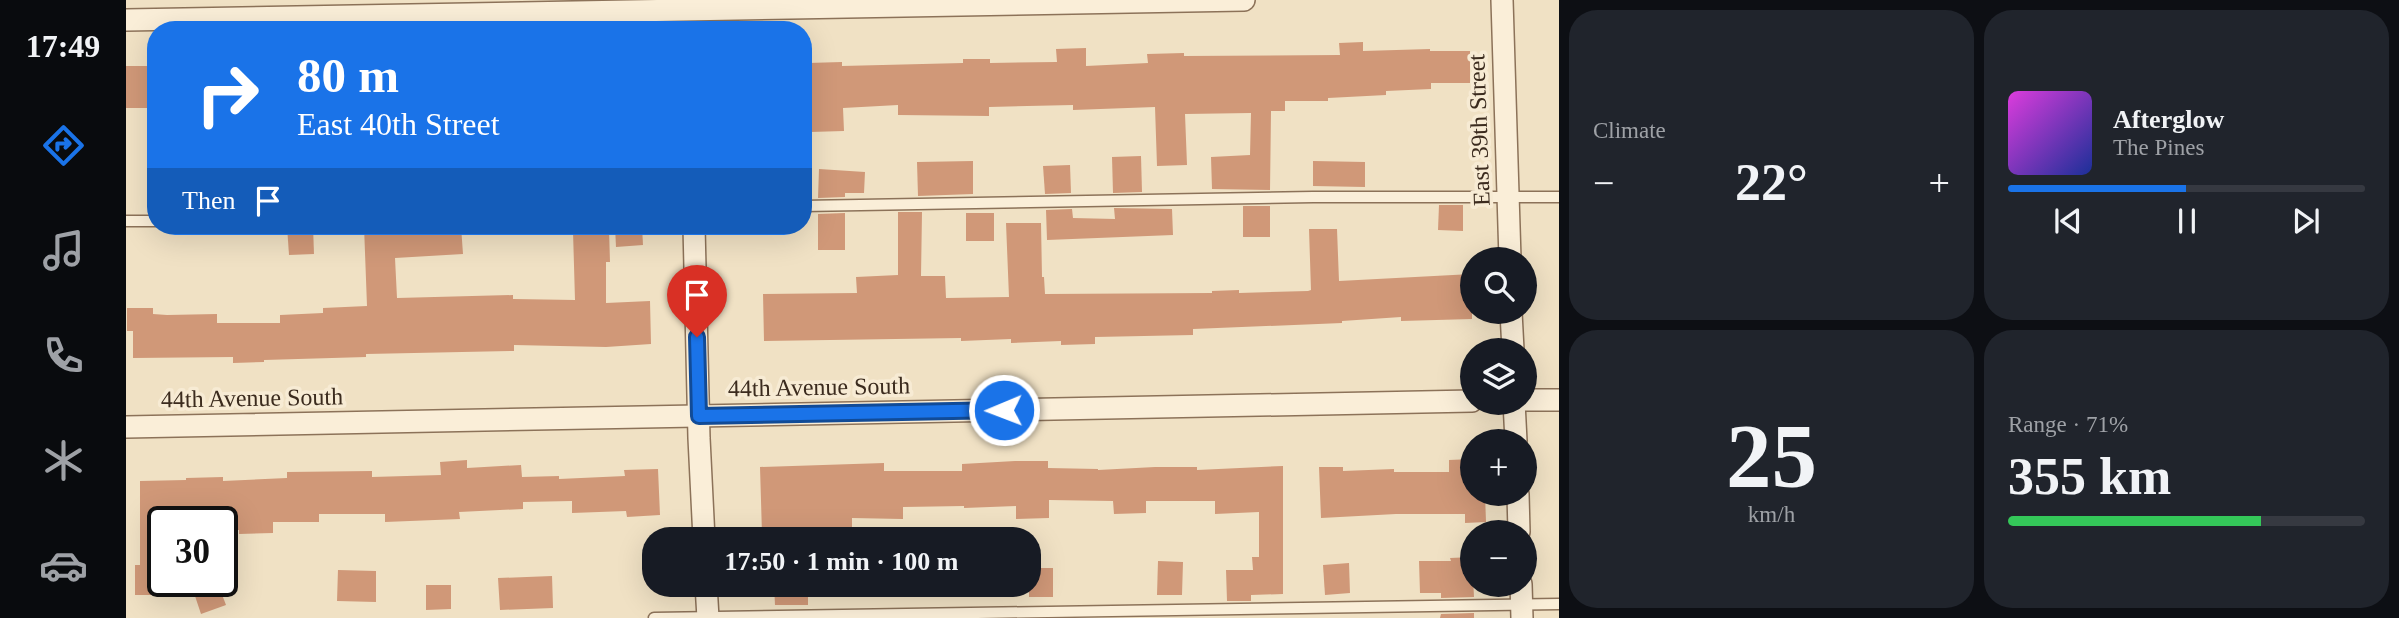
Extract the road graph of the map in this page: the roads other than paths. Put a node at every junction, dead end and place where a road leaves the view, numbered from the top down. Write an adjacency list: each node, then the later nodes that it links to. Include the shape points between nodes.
1 (1244, 0): 3 (street)
2 (1502, 0): 6 (street, East 39th Street)
3 (689, 14): 4 (street)
4 (126, 20)
5 (1559, 197): 6 (lane)
6 (1507, 198): 7 (lane); 11 (street, East 39th Street)
7 (812, 206)
8 (126, 221): 9 (lane)
9 (147, 221)
10 (694, 235): 15 (street)
11 (1509, 247)
12 (1537, 400): 13 (street)
13 (1559, 400)
14 (1460, 401): 15 (street, 44th Avenue South)
15 (699, 416): 16 (street, 44th Avenue South); 17 (street)
16 (126, 427)
17 (704, 527)
18 (707, 597): 21 (street)
19 (1521, 602): 20 (lane); 21 (lane)
20 (1559, 604)
21 (708, 617): 22 (lane)
22 (654, 618)

